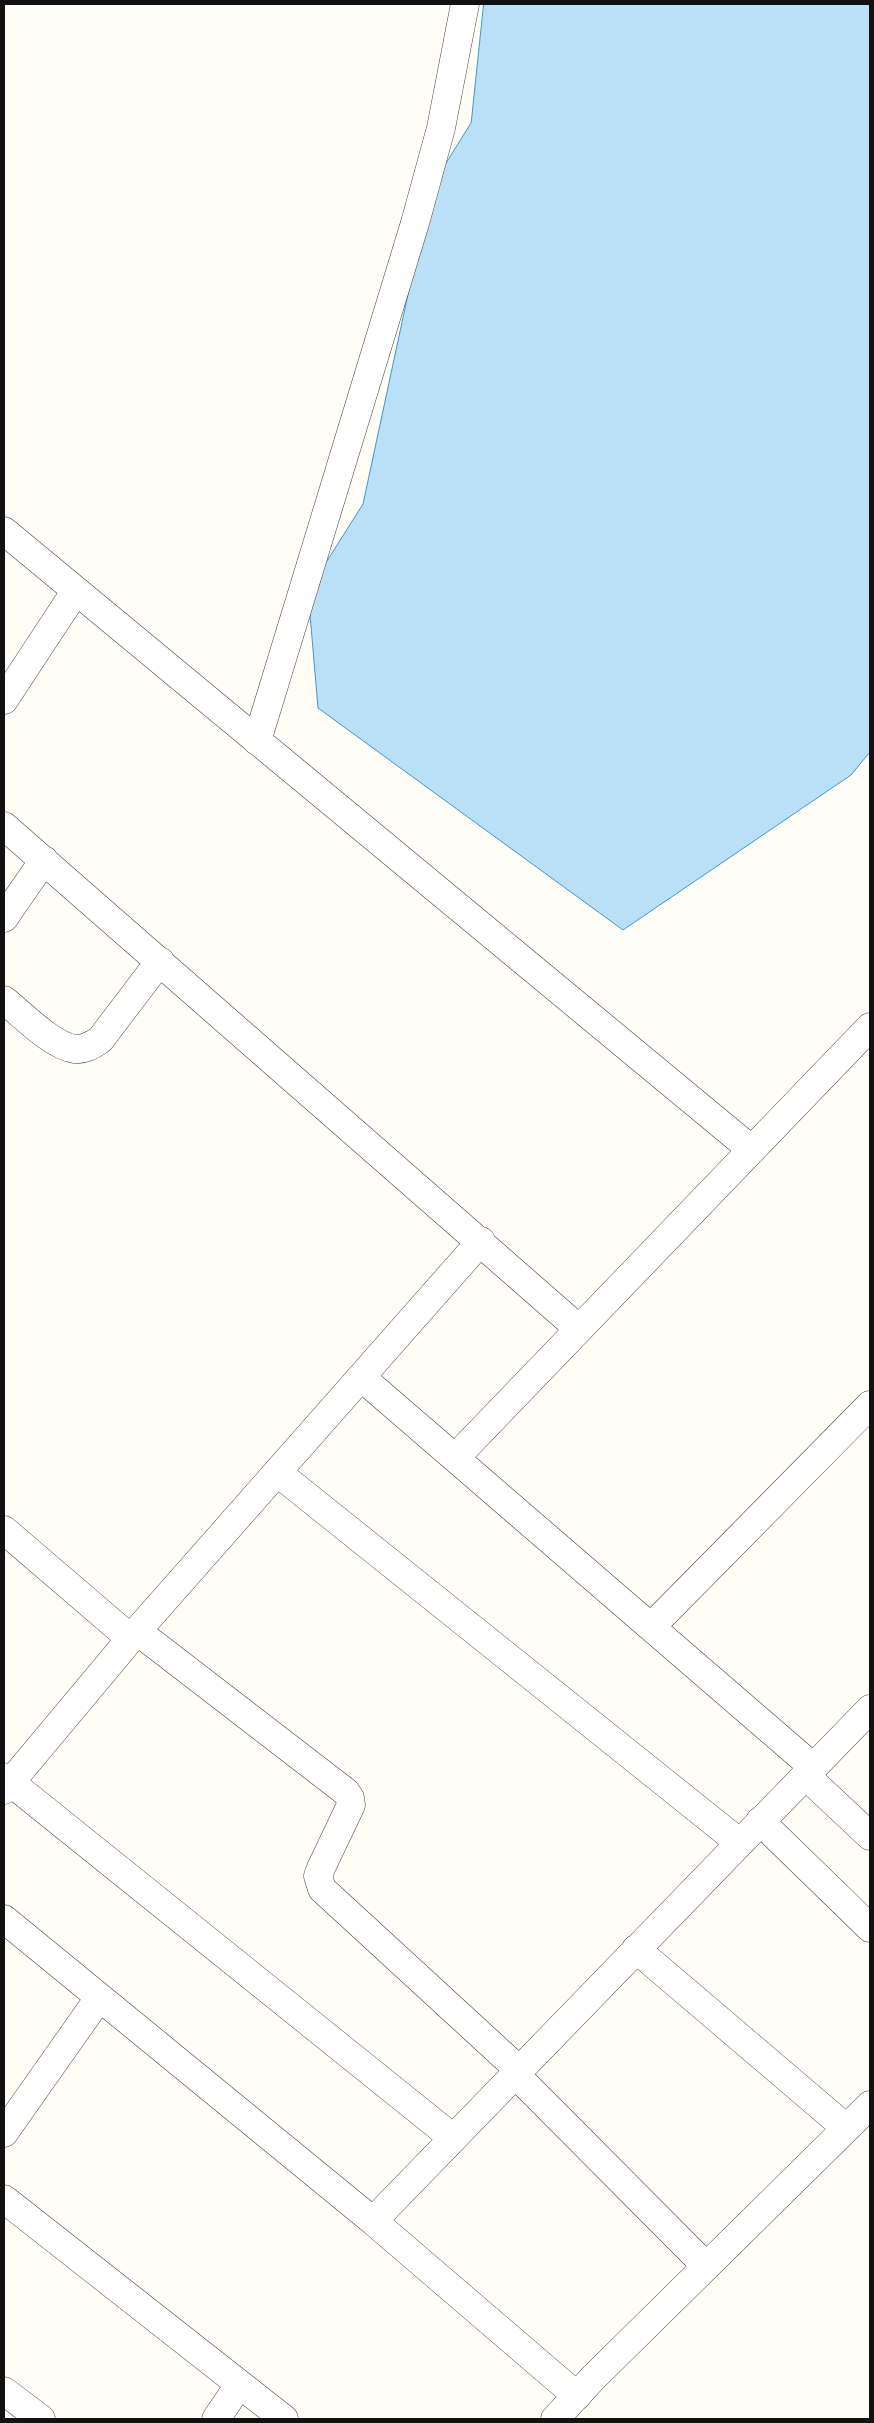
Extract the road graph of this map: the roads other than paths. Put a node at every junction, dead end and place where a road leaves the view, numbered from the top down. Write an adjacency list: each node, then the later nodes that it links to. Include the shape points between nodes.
1 (465, 4): 5 (street, via 440,128 415,223)
2 (4, 531): 3 (street)
3 (75, 592): 4 (street); 5 (street)
4 (4, 700)
5 (257, 741): 12 (street)
6 (4, 826): 7 (street)
7 (44, 860): 8 (street); 9 (street)
8 (4, 918)
9 (160, 961): 10 (street, via 100,1040 87,1048 76,1050 61,1045); 13 (street)
10 (4, 1000)
11 (870, 1027): 12 (street)
12 (752, 1150): 14 (street)
13 (481, 1241): 14 (street); 15 (street)
14 (579, 1329): 17 (street)
15 (361, 1377): 17 (street); 18 (street)
16 (870, 1405): 20 (street)
17 (455, 1458): 20 (street)
18 (278, 1473): 21 (street); 27 (street)
19 (4, 1530): 21 (street)
20 (651, 1627): 23 (street)
21 (133, 1634): 24 (street); 32 (street, via 346,1792 351,1805 318,1876 322,1889)
22 (870, 1709): 23 (street)
23 (809, 1771): 25 (street); 26 (street)
24 (6, 1783): 36 (street)
25 (760, 1821): 27 (street); 29 (street)
26 (870, 1836)
27 (740, 1842): 30 (street)
28 (4, 1919): 31 (street)
29 (870, 1928)
30 (636, 1948): 32 (street); 34 (street)
31 (99, 1998): 35 (street); 38 (street)
32 (517, 2072): 36 (street); 39 (street)
33 (870, 2105): 34 (street)
34 (846, 2128): 39 (street)
35 (4, 2133)
36 (453, 2138): 38 (street)
37 (4, 2199): 40 (street)
38 (373, 2221): 42 (street)
39 (706, 2266): 42 (street)
40 (239, 2385): 44 (street); 45 (street)
41 (4, 2391): 43 (street)
42 (577, 2396): 46 (street)
43 (41, 2419)
44 (216, 2419)
45 (284, 2419)
46 (555, 2419)

